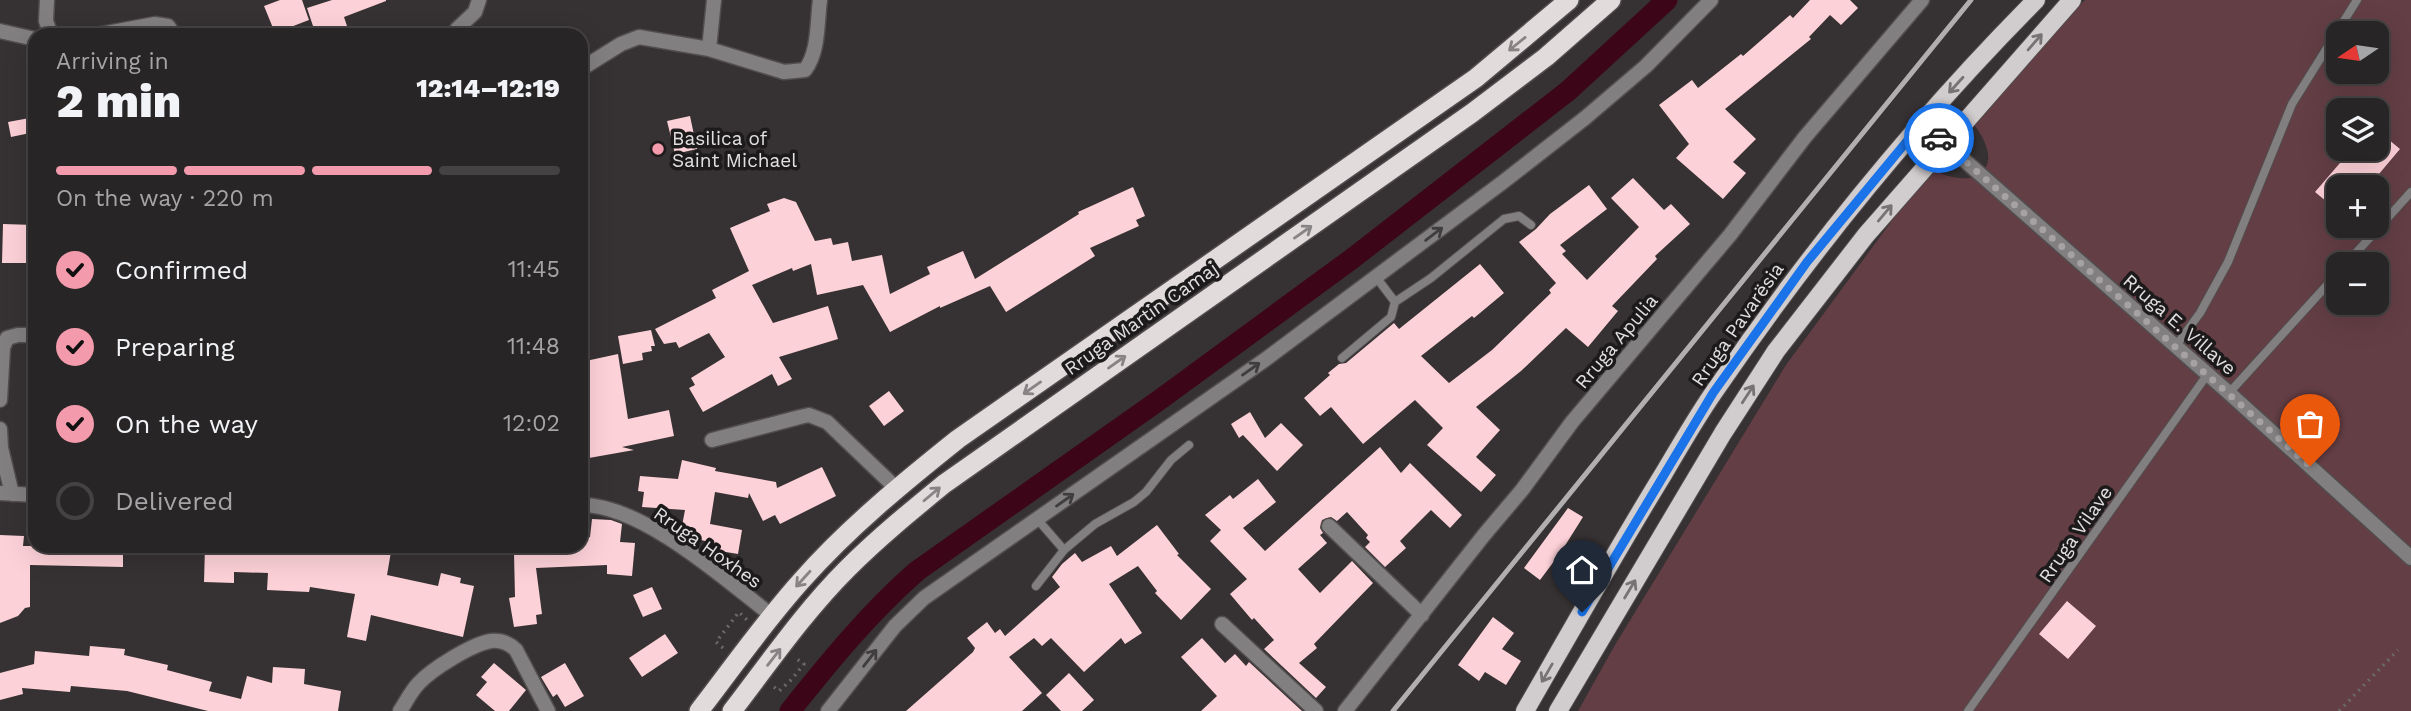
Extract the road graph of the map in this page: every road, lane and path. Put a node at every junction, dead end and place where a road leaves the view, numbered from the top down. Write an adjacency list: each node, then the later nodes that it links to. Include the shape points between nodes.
1 (47, 0): 12 (street)
2 (479, 0): 15 (street)
3 (714, 0): 18 (street)
4 (820, 0): 18 (street, via 814,51 805,70 784,72)
5 (1569, 0): 37 (highway, Rruga Martin Camaj, one-way to 37, via 1476,78 958,439)
6 (1611, 0): 57 (highway, Rruga Martin Camaj, one-way to 6, via 846,570 944,484 1472,113)
7 (1711, 0): 25 (street, one-way to 7, via 1585,118 1646,66)
8 (1922, 0): 47 (street, Rruga Apulia, via 1572,422)
9 (2036, 0): 20 (main road, Rruga Pavarësia, one-way to 20)
10 (2072, 0): 21 (main road, one-way to 10)
11 (2357, 0): 29 (lane, via 2292,104 2228,262)
12 (48, 28)
13 (134, 28): 14 (street, via 155,24)
14 (169, 28)
15 (461, 28)
16 (0, 31): 17 (street)
17 (28, 37)
18 (709, 49): 19 (street, via 639,37)
19 (588, 65)
20 (1922, 123): 21 (street, Rruga E. Villave); 61 (main road, Rruga Pavarësia, one-way to 61, via 1807,262 1713,393)
21 (1946, 144): 29 (street, Rruga E. Villave); 62 (main road, one-way to 21, via 1776,351 1866,235)
22 (2411, 192): 24 (lane)
23 (1531, 225): 27 (lane, via 1519,216 1504,219)
24 (2357, 252)
25 (1376, 277): 27 (lane); 41 (street, one-way to 25)
26 (2326, 286): 32 (lane)
27 (1395, 302): 30 (lane, via 1391,317)
28 (28, 335): 33 (street, via 7,338)
29 (2175, 347): 31 (street, Rruga E. Villave)
30 (1342, 358)
31 (2207, 375): 32 (street, Rruga E. Villave); 63 (lane, Rruga Vilave)
32 (2229, 393): 44 (street, Rruga E. Villave)
33 (0, 400)
34 (0, 429): 38 (street)
35 (712, 440): 37 (street, via 800,417 818,417)
36 (1189, 445): 43 (lane, via 1146,492)
37 (896, 488): 46 (highway, Rruga Martin Camaj, one-way to 46)
38 (6, 494): 39 (street)
39 (28, 495)
40 (588, 506): 46 (street, Rruga Hoxhes, via 605,507 647,526 695,556)
41 (1038, 520): 43 (lane); 58 (street, one-way to 41, via 895,626 924,598)
42 (1329, 526): 47 (street)
43 (1064, 550): 45 (lane)
44 (2411, 558)
45 (1037, 586)
46 (771, 615): 56 (highway, Rruga Martin Camaj)
47 (1422, 615): 60 (street, Rruga Apulia)
48 (1222, 624): 59 (street)
49 (728, 627): 50 (path)
50 (733, 632)
51 (2398, 650): 64 (path)
52 (782, 671): 53 (path)
53 (792, 680)
54 (400, 711): 55 (street, via 418,683 433,670 492,641 509,643 516,650)
55 (548, 711)
56 (699, 711)
57 (732, 711)
58 (828, 711)
59 (1316, 711)
60 (1345, 711)
61 (1525, 711)
62 (1558, 711)
63 (1968, 711)
64 (2339, 711)

